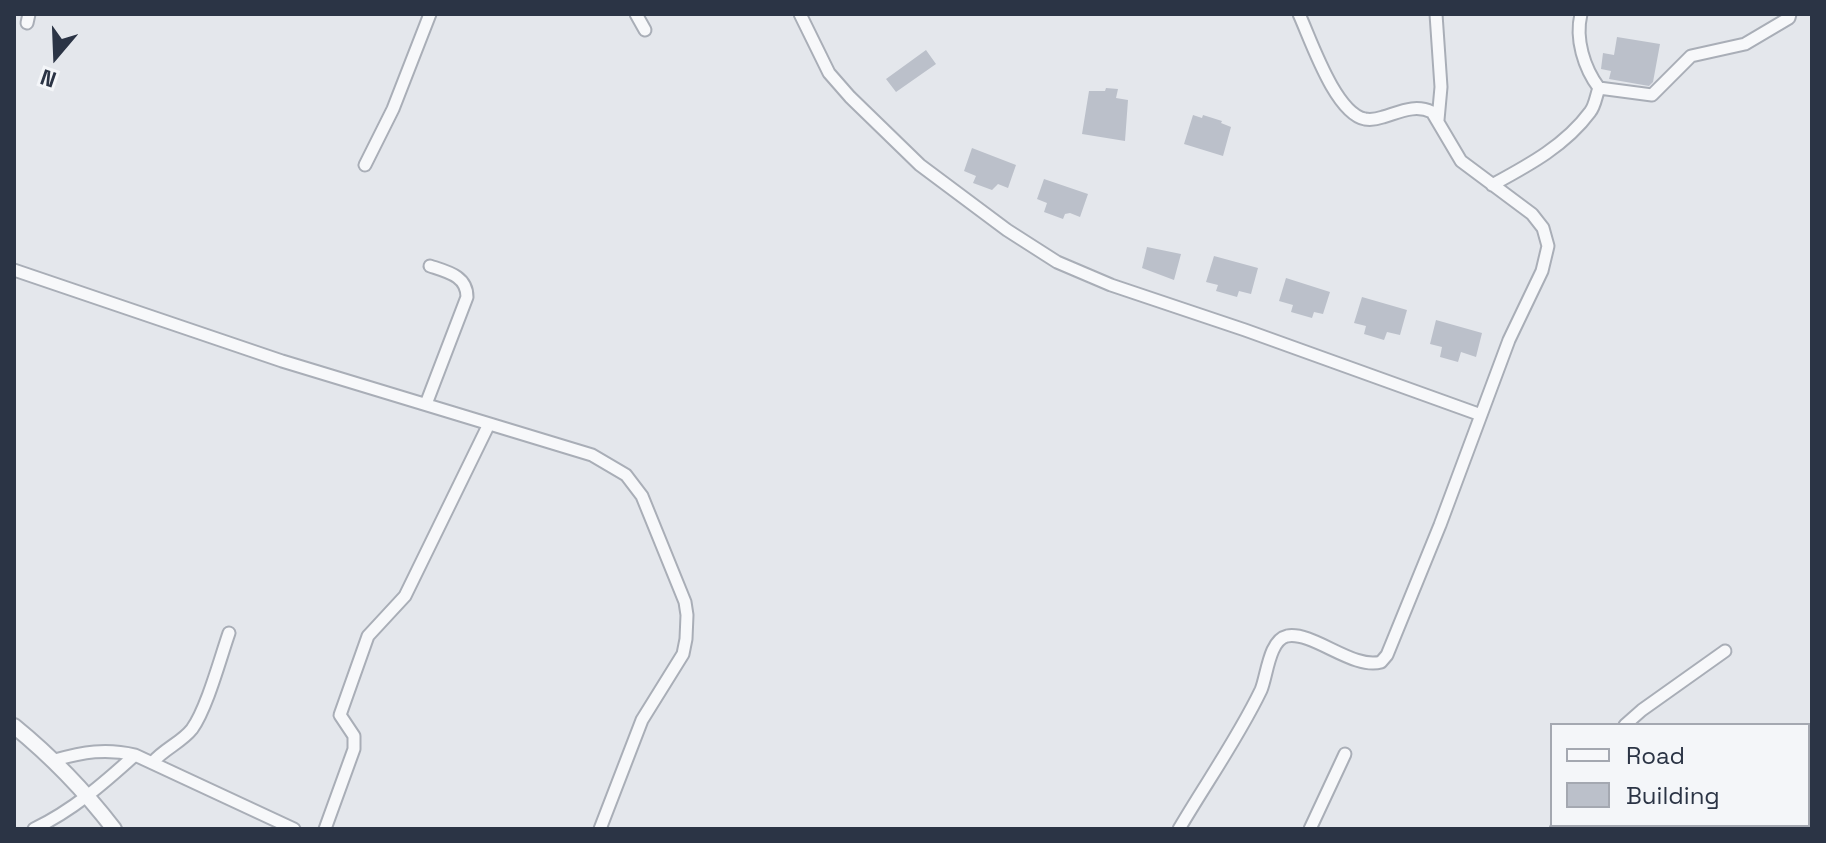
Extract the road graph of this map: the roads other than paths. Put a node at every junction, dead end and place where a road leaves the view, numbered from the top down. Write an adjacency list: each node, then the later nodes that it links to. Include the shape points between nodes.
1 (430, 14): 11 (street)
2 (636, 14): 8 (street)
3 (800, 14): 16 (street, via 829,73 920,165 1057,262)
4 (1299, 14): 10 (street, via 1333,88 1357,116 1376,119 1420,108)
5 (1436, 14): 10 (street)
6 (1581, 14): 9 (street, via 1578,28 1587,72)
7 (1790, 14): 9 (street, via 1745,44 1691,56 1652,95)
8 (645, 30)
9 (1599, 88): 12 (street, via 1592,110 1567,136)
10 (1438, 120): 12 (street, via 1461,161)
11 (365, 165)
12 (1492, 185): 16 (street, via 1532,214 1548,246)
13 (430, 266): 15 (street, via 457,276 467,297)
14 (14, 270): 15 (street)
15 (426, 404): 17 (street)
16 (1481, 415): 32 (street, via 1387,655 1381,662 1365,663 1299,637 1280,639 1262,688)
17 (489, 424): 30 (street, via 405,596 368,636 340,709 354,736 354,749); 31 (street, via 592,455 626,475 642,496 685,602 683,654 642,720)
18 (229, 633): 25 (street, via 197,720)
19 (1725, 651): 20 (street)
20 (1628, 723)
21 (14, 726): 24 (street)
22 (1345, 754): 33 (street)
23 (135, 755): 24 (street, via 89,751); 25 (street); 26 (street)
24 (55, 760): 26 (street)
25 (153, 762): 29 (street)
26 (89, 797): 27 (street); 28 (street)
27 (34, 829)
28 (114, 829)
29 (294, 829)
30 (325, 829)
31 (600, 829)
32 (1179, 829)
33 (1310, 829)

